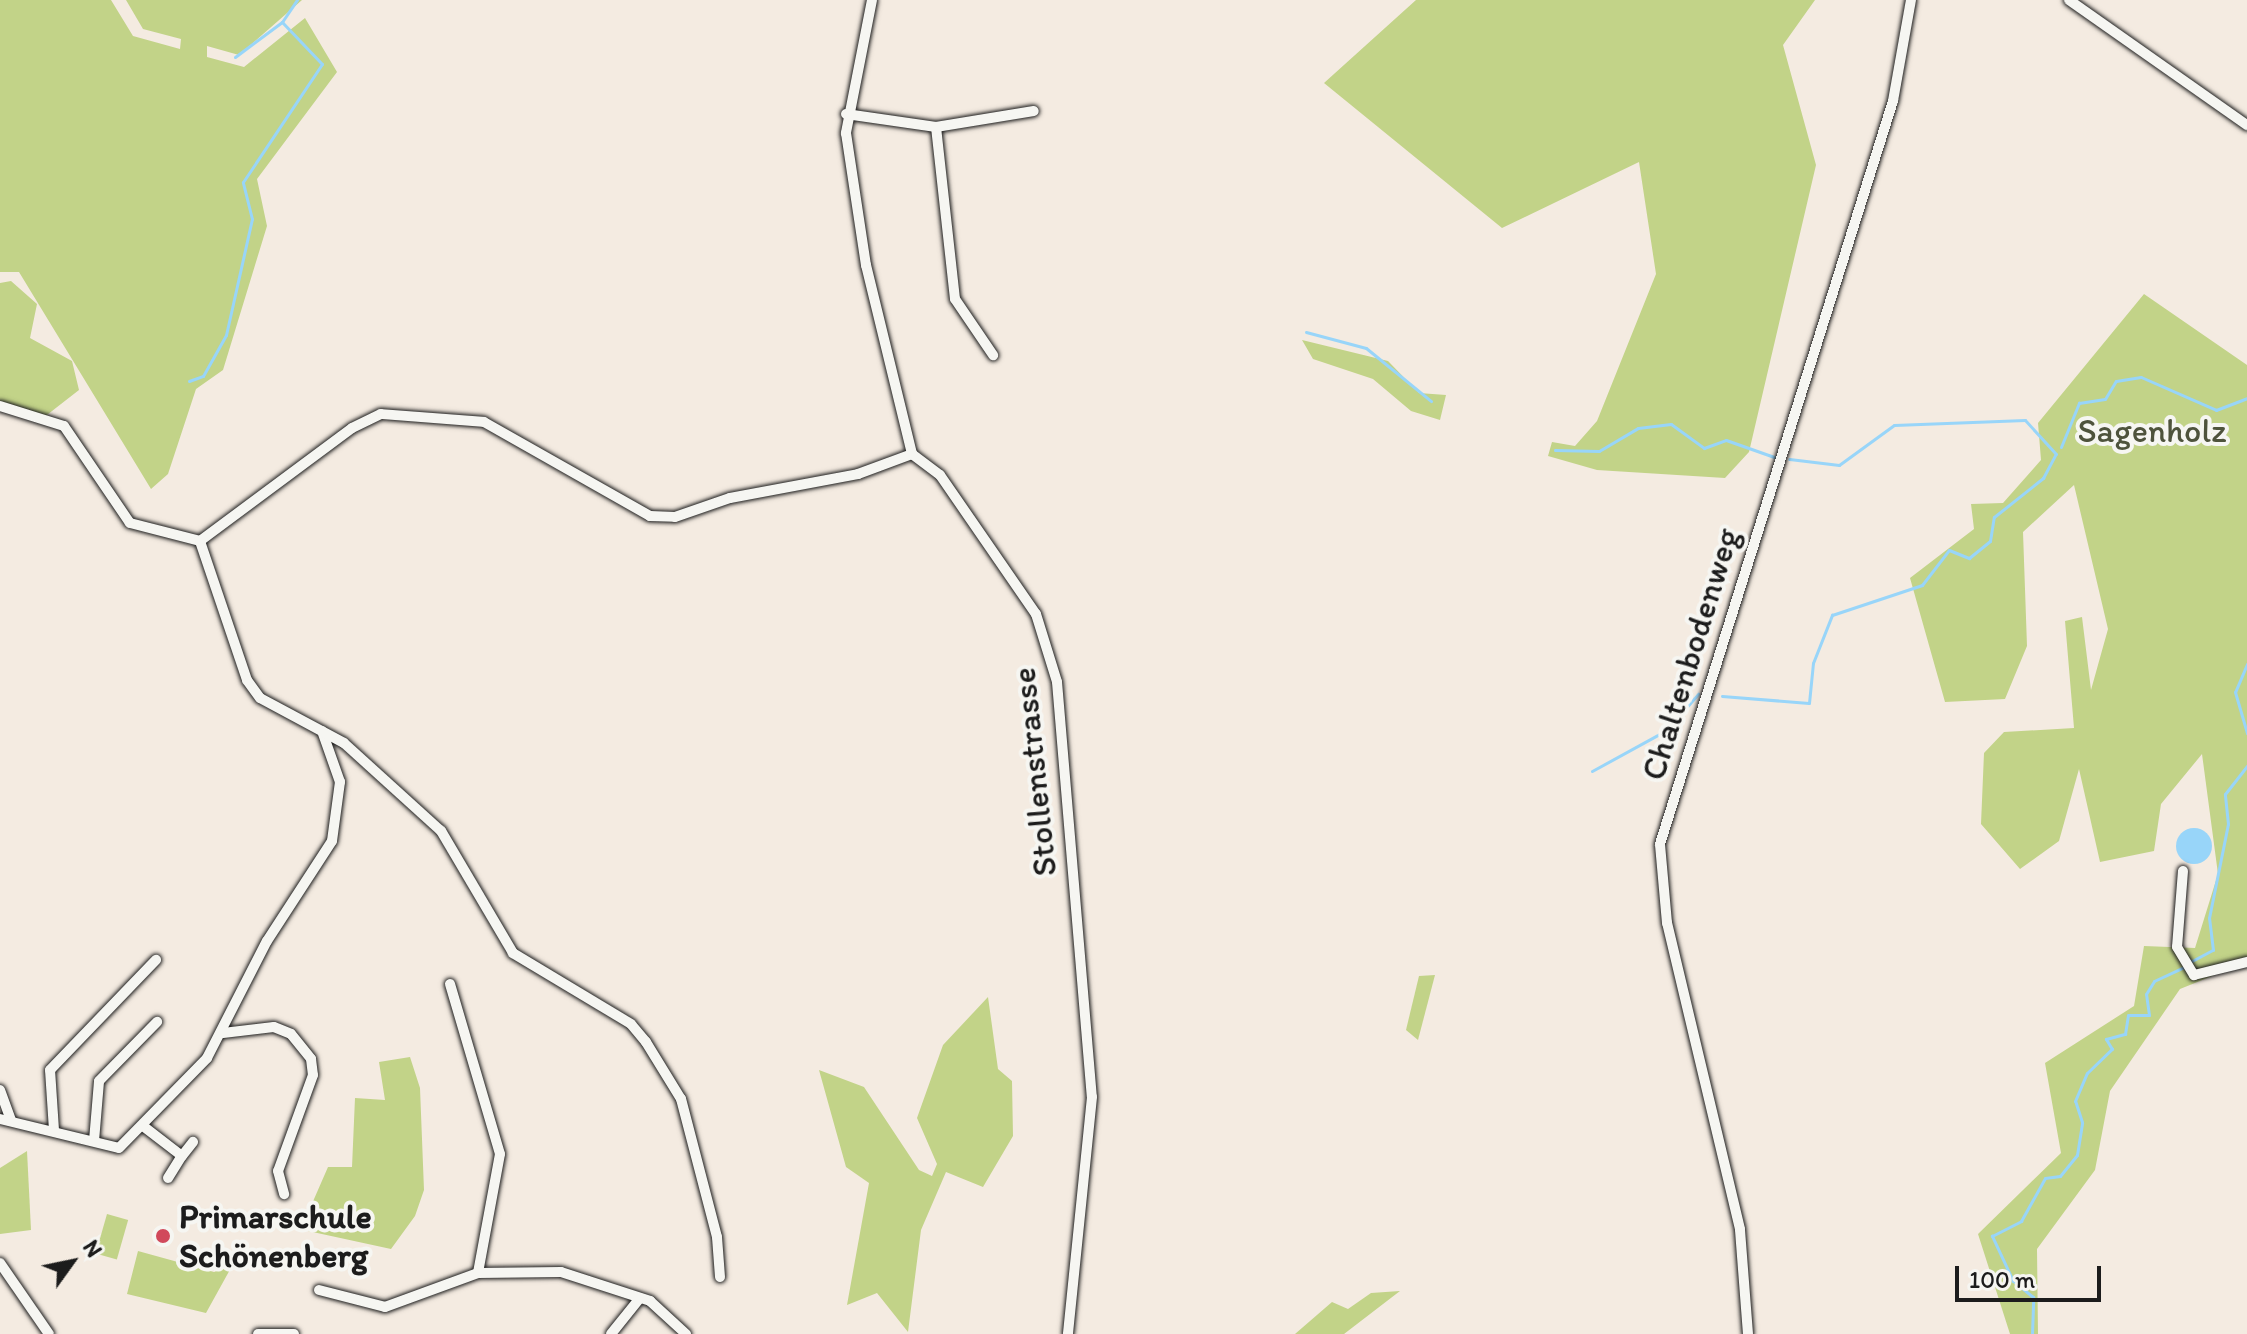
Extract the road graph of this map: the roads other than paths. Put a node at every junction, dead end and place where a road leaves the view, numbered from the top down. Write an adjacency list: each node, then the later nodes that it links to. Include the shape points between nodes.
1 (872, 0): 5 (street)
2 (1911, 0): 39 (street, Chaltenbodenweg, via 1893,101 1660,844 1667,923 1740,1229)
3 (2069, 0): 6 (street)
4 (1034, 111): 7 (street)
5 (846, 114): 7 (street); 10 (street, via 866,265)
6 (2247, 125)
7 (936, 127): 8 (street, via 955,299)
8 (993, 355)
9 (0, 406): 11 (street, via 64,426 130,523)
10 (912, 454): 11 (street, via 858,474 730,498 675,517 650,516 484,422 381,414 352,428); 38 (street, Stollenstrasse, via 940,475 1036,614 1057,682 1092,1097)
11 (200, 541): 12 (street, via 247,680 260,698)
12 (322, 730): 18 (street, via 340,782 332,841 267,941); 30 (street, via 441,831 513,953 631,1024 646,1042 681,1099 717,1237)
13 (2183, 871): 15 (street, via 2177,947 2194,975)
14 (156, 960): 22 (street, via 50,1070)
15 (2247, 962)
16 (450, 984): 29 (street, via 500,1154)
17 (157, 1022): 23 (street, via 99,1081)
18 (223, 1033): 21 (street); 27 (street, via 274,1027 291,1034 311,1059 310,1083 278,1171)
19 (0, 1090): 20 (street)
20 (5, 1120): 22 (street)
21 (143, 1126): 23 (street, via 119,1148); 25 (street)
22 (54, 1130): 23 (street)
23 (94, 1141)
24 (193, 1142): 25 (street)
25 (182, 1156): 26 (street)
26 (168, 1178)
27 (284, 1194)
28 (0, 1263): 33 (street)
29 (478, 1273): 31 (street, via 385,1307); 32 (street, via 561,1272)
30 (720, 1277)
31 (319, 1290)
32 (640, 1298): 36 (street); 37 (street)
33 (49, 1334)
34 (258, 1334): 35 (street)
35 (294, 1334)
36 (611, 1334)
37 (686, 1334)
38 (1068, 1334)
39 (1748, 1334)

